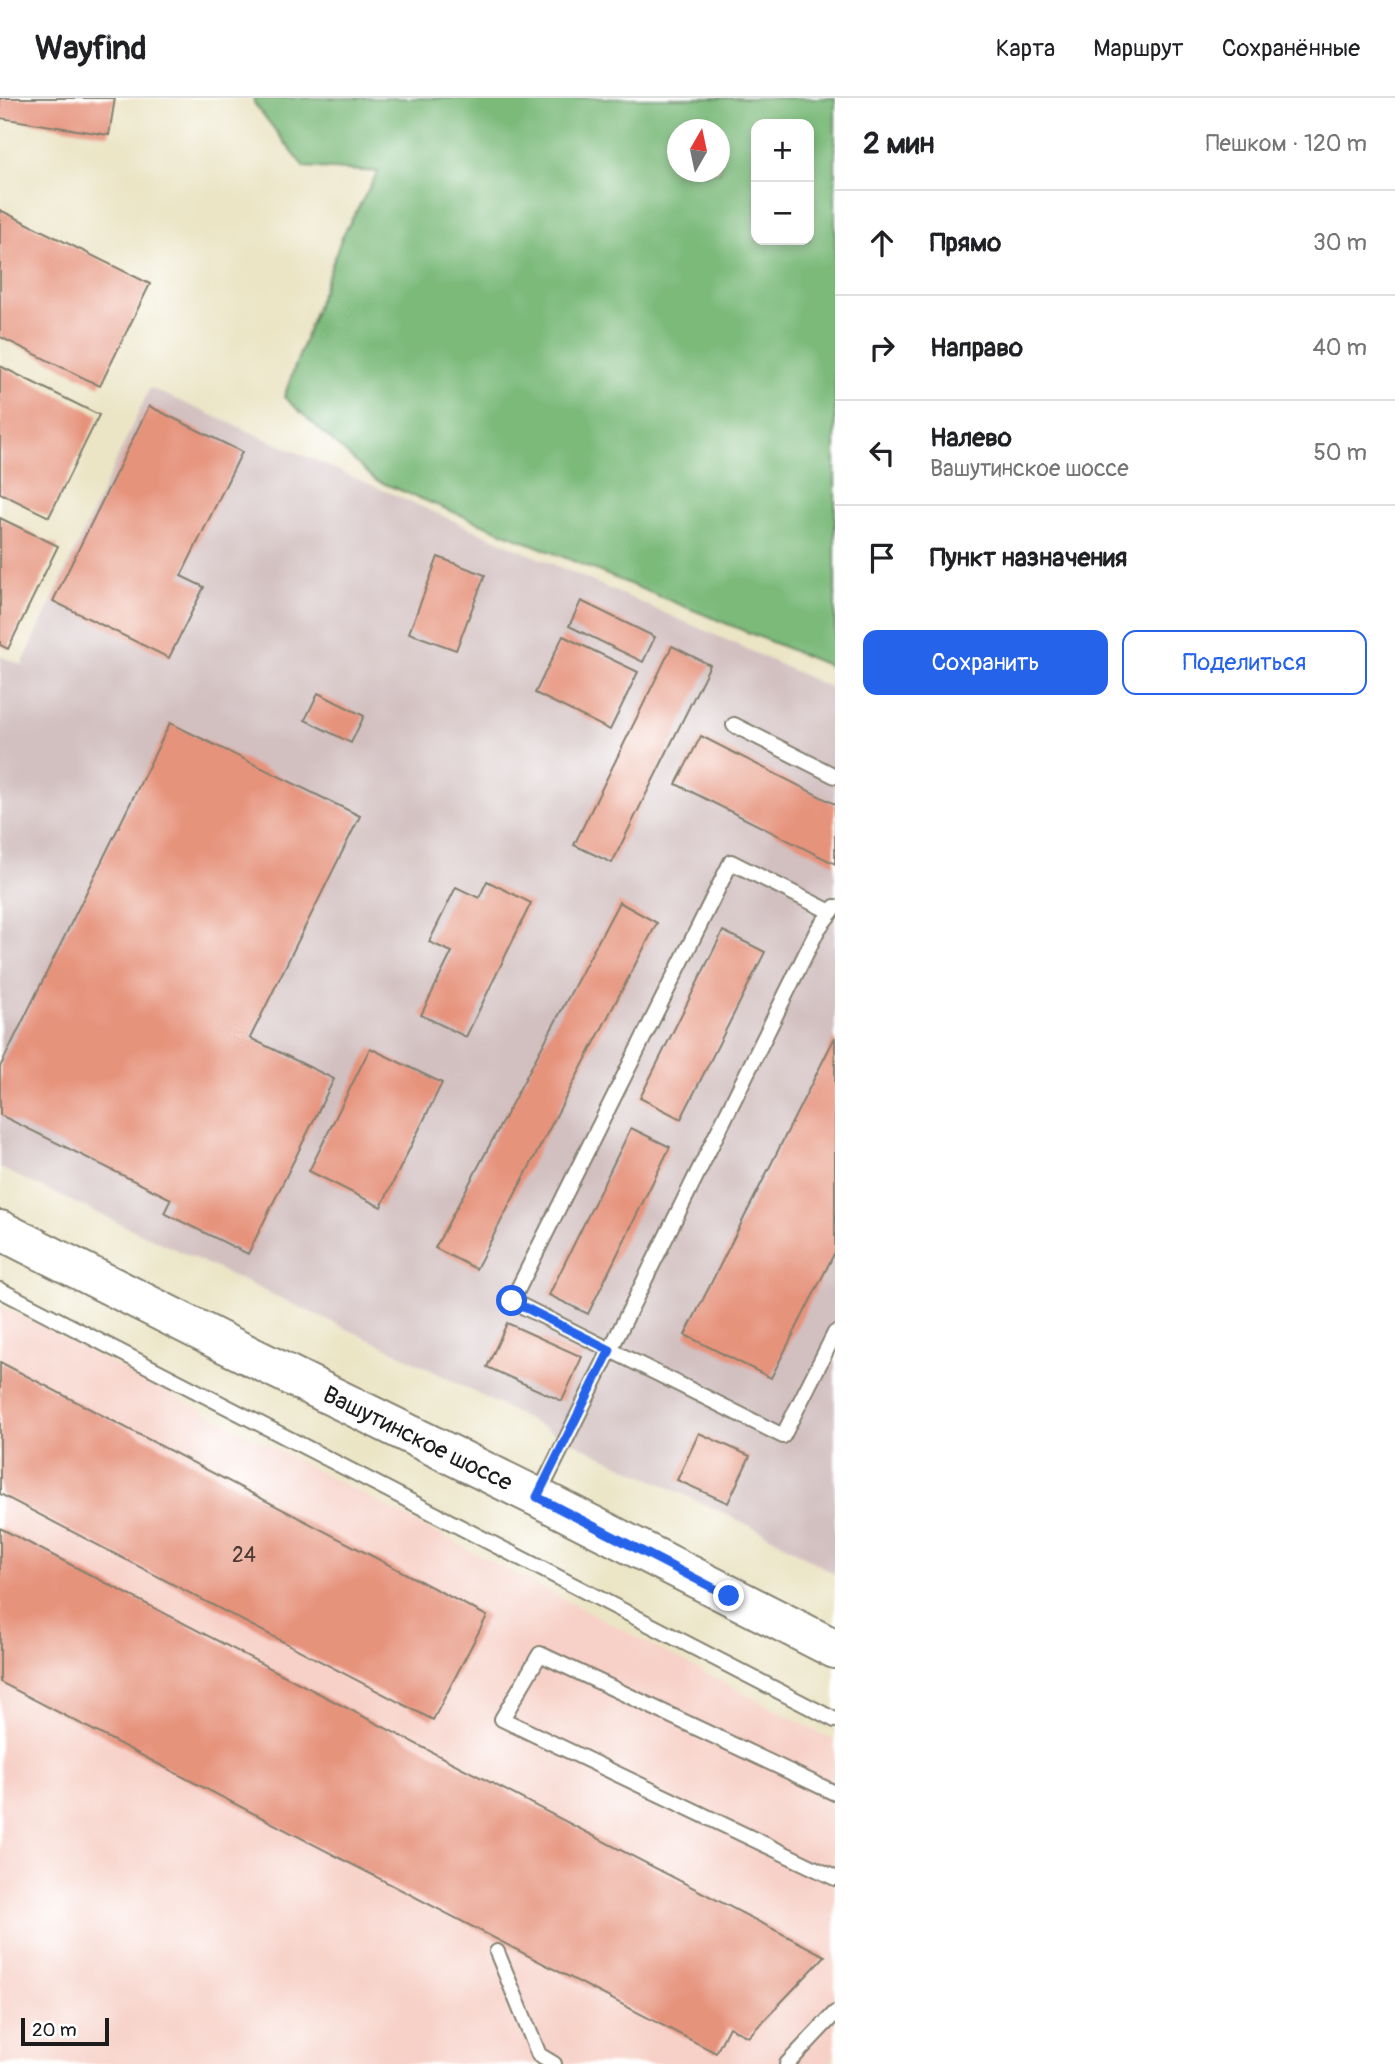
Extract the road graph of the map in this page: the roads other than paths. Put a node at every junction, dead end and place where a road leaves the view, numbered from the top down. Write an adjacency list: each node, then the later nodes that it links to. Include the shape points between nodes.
1 (734, 725): 2 (lane)
2 (835, 776)
3 (833, 909): 7 (lane, via 818,929); 7 (lane, via 731,862 512,1301)
4 (0, 1230): 8 (street, Вашутинское шоссе)
5 (0, 1290): 10 (lane)
6 (835, 1332): 7 (lane, via 783,1436)
7 (610, 1350): 8 (lane)
8 (537, 1497): 9 (street, Вашутинское шоссе)
9 (835, 1649)
10 (835, 1720)
11 (835, 1793): 12 (lane, via 540,1654 502,1719)
12 (835, 1878)
13 (497, 1952): 15 (lane, via 539,2055)
14 (835, 2013): 16 (lane)
15 (554, 2064)
16 (787, 2064)

